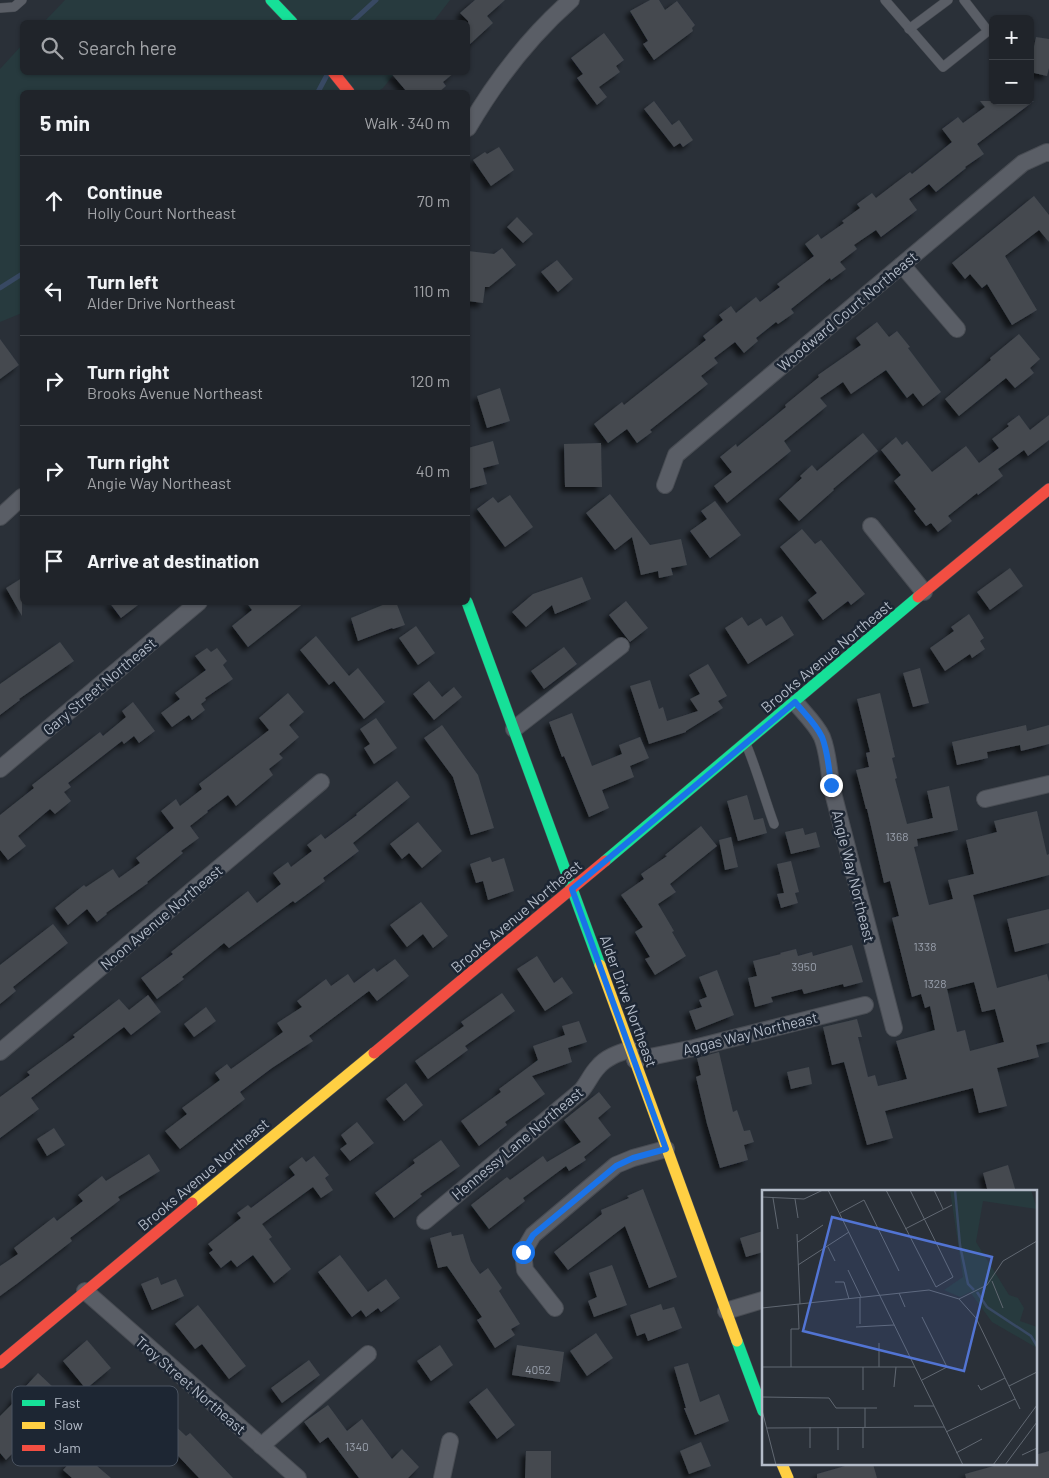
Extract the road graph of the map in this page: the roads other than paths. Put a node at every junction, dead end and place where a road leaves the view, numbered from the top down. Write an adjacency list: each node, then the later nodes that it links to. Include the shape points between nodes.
1 (22, 0): 7 (lane, via 14,7)
2 (271, 0): 8 (street)
3 (571, 0): 12 (street, via 508,66)
4 (885, 0): 9 (lane)
5 (948, 0): 9 (lane)
6 (964, 0): 9 (lane, via 988,31 943,67)
7 (0, 8)
8 (290, 20)
9 (909, 29)
10 (335, 75): 11 (street)
11 (347, 90)
12 (470, 124)
13 (1048, 153): 14 (street, Woodward Court Northeast, via 1023,163)
14 (902, 265): 15 (street); 16 (street, Woodward Court Northeast, via 676,455)
15 (956, 329)
16 (665, 485)
17 (1049, 489): 21 (street, Brooks Avenue Northeast)
18 (20, 500): 19 (street)
19 (0, 517)
20 (871, 526): 21 (street)
21 (924, 592): 25 (street, Brooks Avenue Northeast)
22 (194, 605): 28 (street, Gary Street Northeast)
23 (468, 605): 26 (street, Alder Drive Northeast)
24 (621, 646): 26 (street)
25 (795, 702): 27 (street, Brooks Avenue Northeast); 35 (street, Angie Way Northeast, via 821,736 826,751 831,785)
26 (514, 729): 33 (street, Alder Drive Northeast)
27 (746, 743): 32 (lane); 33 (street, Brooks Avenue Northeast)
28 (0, 769)
29 (321, 782): 36 (street, Noon Avenue Northeast)
30 (1049, 784): 31 (street)
31 (985, 800)
32 (774, 824)
33 (572, 889): 37 (street, Alder Drive Northeast); 40 (street, Brooks Avenue Northeast)
34 (865, 1005): 37 (street, Aggas Way Northeast, via 694,1048)
35 (894, 1028)
36 (0, 1052)
37 (633, 1054): 38 (street, Alder Drive Northeast); 39 (street, Hennessy Lane Northeast, via 614,1055 602,1062 581,1091)
38 (666, 1149): 42 (street, via 616,1166 533,1235 523,1252 525,1270); 43 (street, Alder Drive Northeast)
39 (425, 1221)
40 (85, 1291): 45 (street, Brooks Avenue Northeast); 48 (street, Troy Street Northeast)
41 (762, 1300): 43 (street)
42 (555, 1308)
43 (726, 1311): 46 (street, Alder Drive Northeast)
44 (368, 1354): 48 (street)
45 (0, 1364)
46 (762, 1407)
47 (450, 1441): 51 (street)
48 (261, 1446): 50 (street, Troy Street Northeast)
49 (783, 1466): 52 (street)
50 (298, 1478)
51 (442, 1478)
52 (788, 1478)

